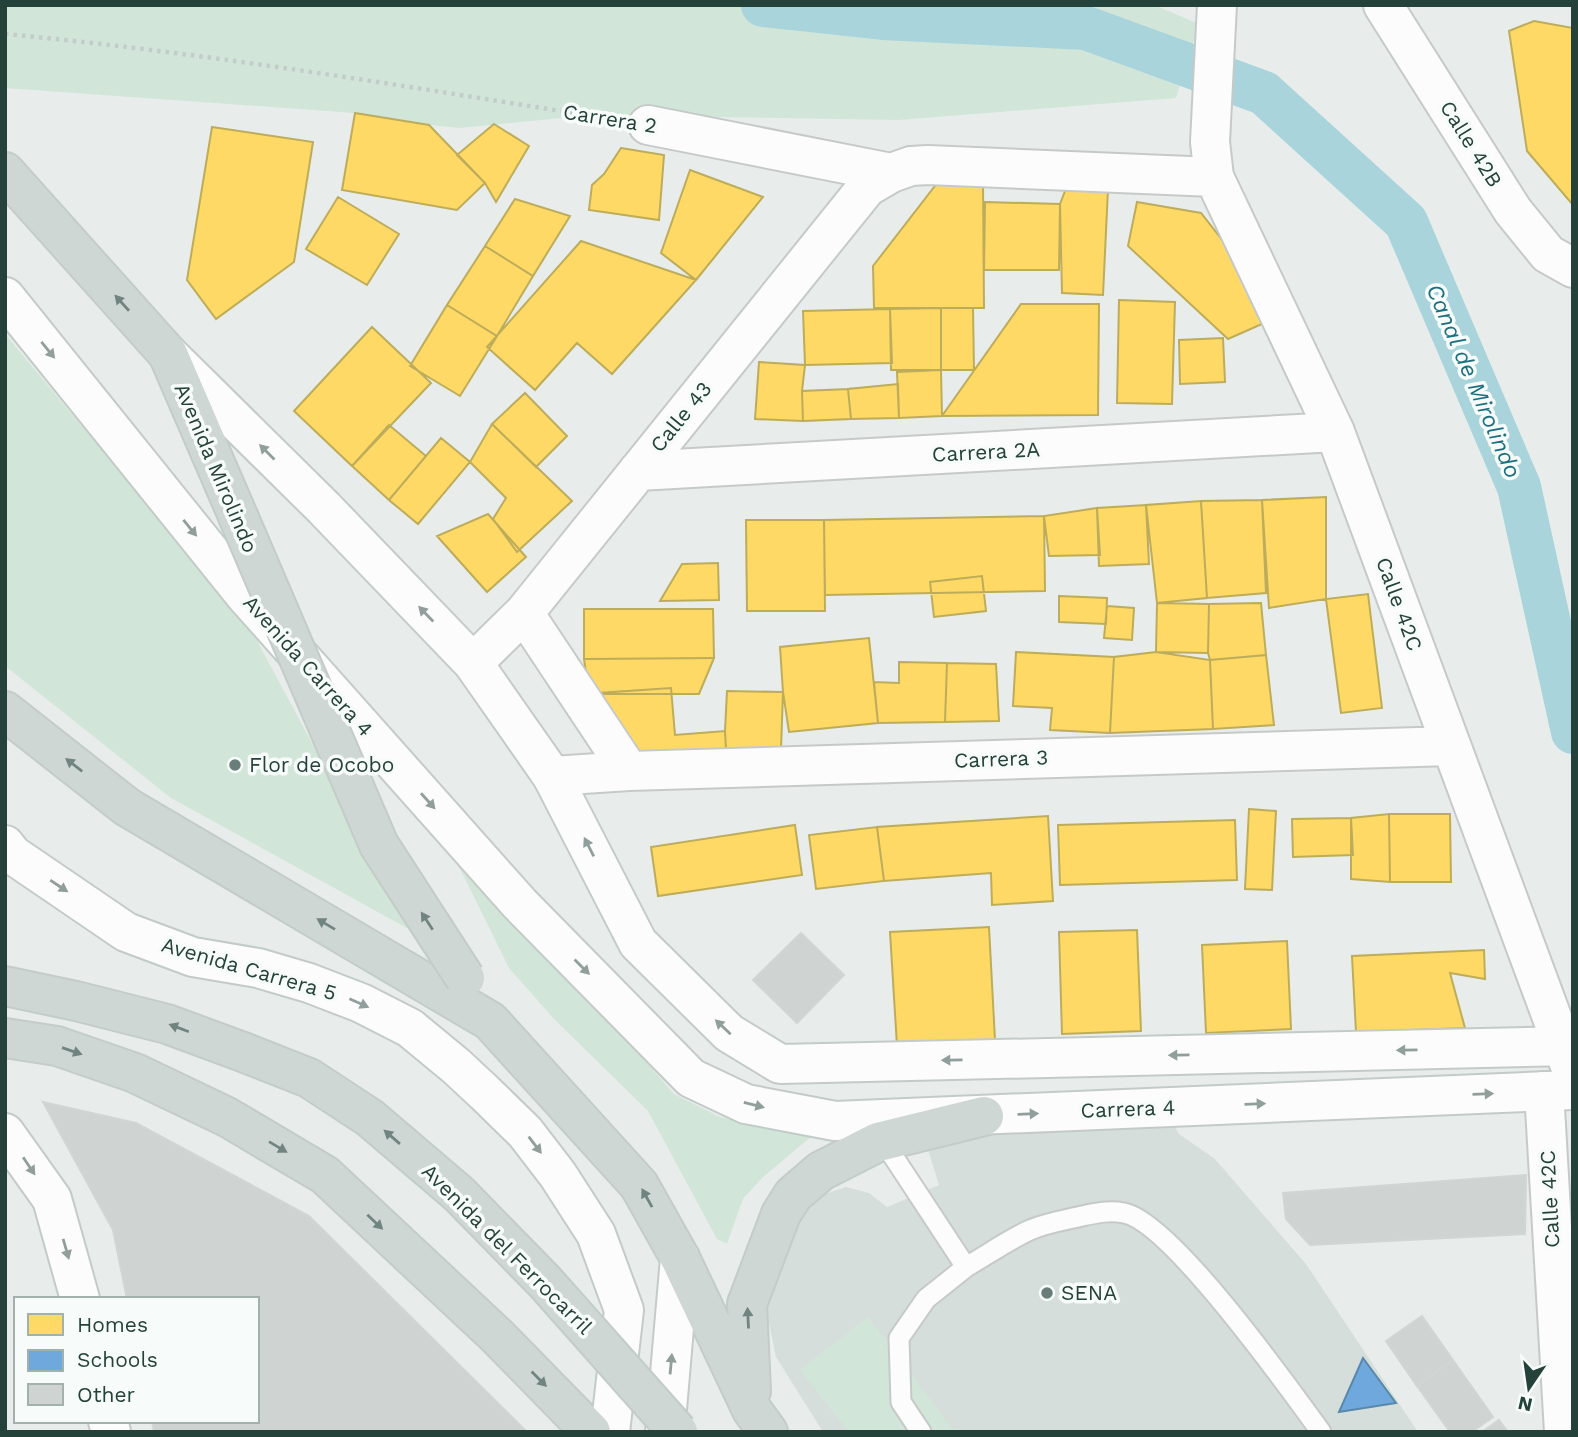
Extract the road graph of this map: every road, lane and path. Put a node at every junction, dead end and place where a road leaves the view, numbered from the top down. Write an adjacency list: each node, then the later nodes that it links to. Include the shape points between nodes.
1 (1383, 5): 8 (main road, Calle 42B, via 1513,211 1548,254)
2 (1215, 24): 5 (main road)
3 (5, 34): 4 (path, Carrera 2, via 277,65)
4 (648, 125): 7 (main road, Carrera 2)
5 (1212, 159): 7 (main road, Carrera 2, via 928,165); 11 (main road, Calle 42C)
6 (5, 172): 10 (main road, Avenida Mirolindo, one-way to 6)
7 (891, 173): 12 (main road, Calle 43, via 867,187)
8 (1573, 268)
9 (5, 297): 24 (main road, Avenida Carrera 4, one-way to 24, via 245,595 520,904)
10 (168, 354): 14 (main road, one-way to 10); 21 (main road, Avenida Mirolindo, one-way to 10, bridge, via 379,845)
11 (1335, 432): 12 (main road, Carrera 2A); 16 (main road, Calle 42C)
12 (638, 471): 13 (main road, Calle 43)
13 (524, 613): 14 (main road, Calle 43); 17 (main road)
14 (473, 663): 18 (main road)
15 (5, 711): 21 (main road, one-way to 15, via 127,807)
16 (1451, 746): 17 (main road, Carrera 3); 23 (main road, Calle 42C)
17 (629, 771): 18 (main road, Carrera 3)
18 (552, 776): 23 (main road, one-way to 18, via 780,1064 729,1033 638,943)
19 (5, 845): 33 (main road, Avenida Carrera 5, one-way to 33, via 127,932 193,957 309,983 410,1028 485,1093 525,1132 596,1234 624,1310)
20 (5, 986): 35 (main road, Avenida del Ferrocarril, one-way to 20, bridge, via 545,1282 459,1194 370,1118 309,1078 167,1024)
21 (490, 1021): 28 (main road, one-way to 21, via 639,1185)
22 (5, 1038): 32 (main road, one-way to 32, via 57,1046 135,1073 227,1117 325,1175)
23 (1565, 1069): 25 (main road, Carrera 4, one-way to 23); 38 (main road, Calle 42C)
24 (691, 1078): 25 (main road, Carrera 4, one-way to 25, via 747,1104 835,1121)
25 (984, 1116): 27 (main road)
26 (5, 1133): 30 (main road, one-way to 30, via 52,1199)
27 (878, 1142): 29 (lane, via 891,1153); 31 (main road, one-way to 27, via 747,1304 781,1214 793,1195 821,1171)
28 (680, 1258): 31 (main road); 34 (main road, one-way to 28)
29 (966, 1268): 36 (lane, via 926,1299 899,1338 901,1402); 37 (lane, via 1030,1230 1103,1211 1125,1213 1144,1222 1180,1253)
30 (79, 1297)
31 (760, 1421)
32 (592, 1432)
33 (610, 1432)
34 (665, 1432)
35 (678, 1432)
36 (921, 1432)
37 (1321, 1432)
38 (1564, 1432)

